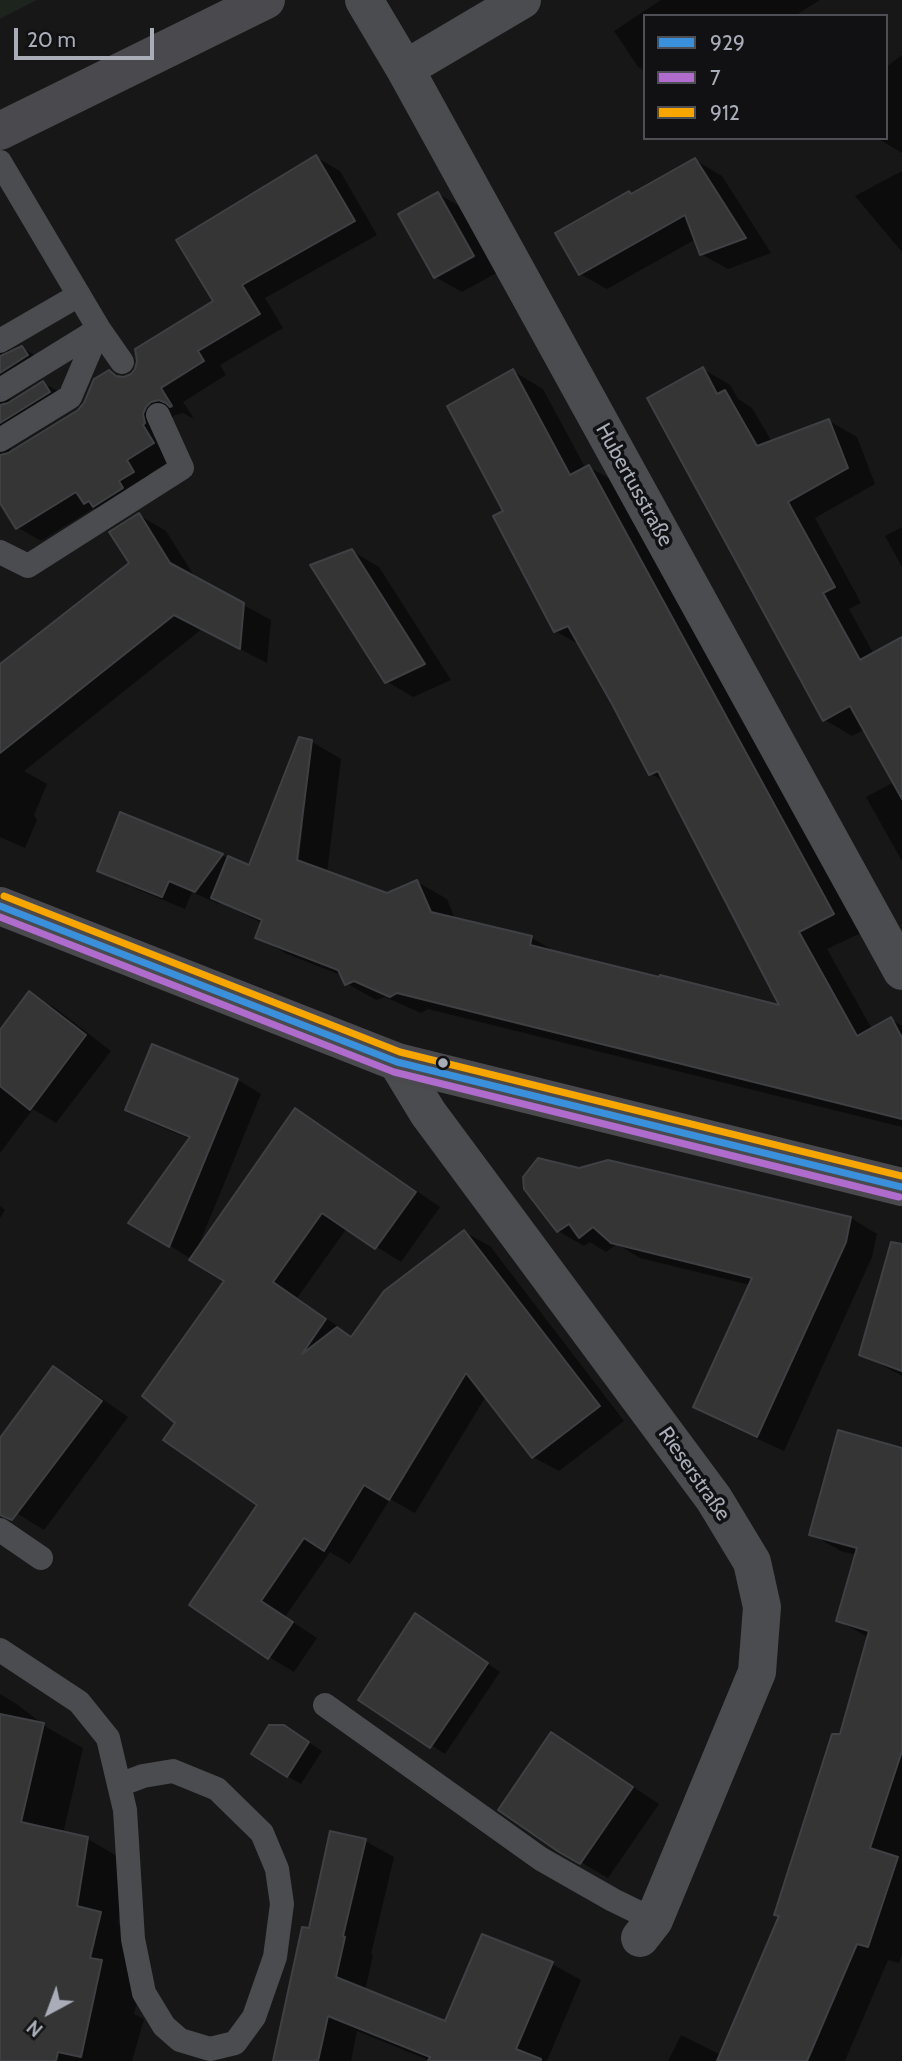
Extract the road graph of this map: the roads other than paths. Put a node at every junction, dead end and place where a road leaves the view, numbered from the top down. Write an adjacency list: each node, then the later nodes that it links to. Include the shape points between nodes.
1 (266, 0): 5 (street)
2 (364, 0): 4 (street, Hubertusstraße)
3 (522, 0): 4 (street)
4 (405, 69): 16 (street, Hubertusstraße)
5 (0, 131)
6 (0, 162): 7 (lane)
7 (79, 295): 8 (lane); 9 (lane)
8 (99, 329): 10 (lane); 11 (lane); 13 (lane, via 69,397)
9 (0, 341)
10 (122, 362)
11 (0, 390)
12 (158, 415): 14 (lane, via 182,468 28,566)
13 (0, 440)
14 (0, 552)
15 (2, 910): 17 (street)
16 (902, 971)
17 (397, 1062): 18 (street); 24 (street, Rieserstraße, via 428,1113 714,1499 752,1562 762,1607 757,1672)
18 (902, 1187)
19 (0, 1530): 20 (lane)
20 (41, 1558)
21 (0, 1650): 23 (lane, via 79,1702 108,1738)
22 (325, 1705): 24 (lane, via 541,1859 613,1900)
23 (119, 1784): 23 (lane, via 125,1810 133,1939 144,1993 164,2026 180,2040 210,2049 235,2043 254,2017 275,1957 282,1904 277,1869 262,1833 217,1789 173,1772)
24 (647, 1929)

